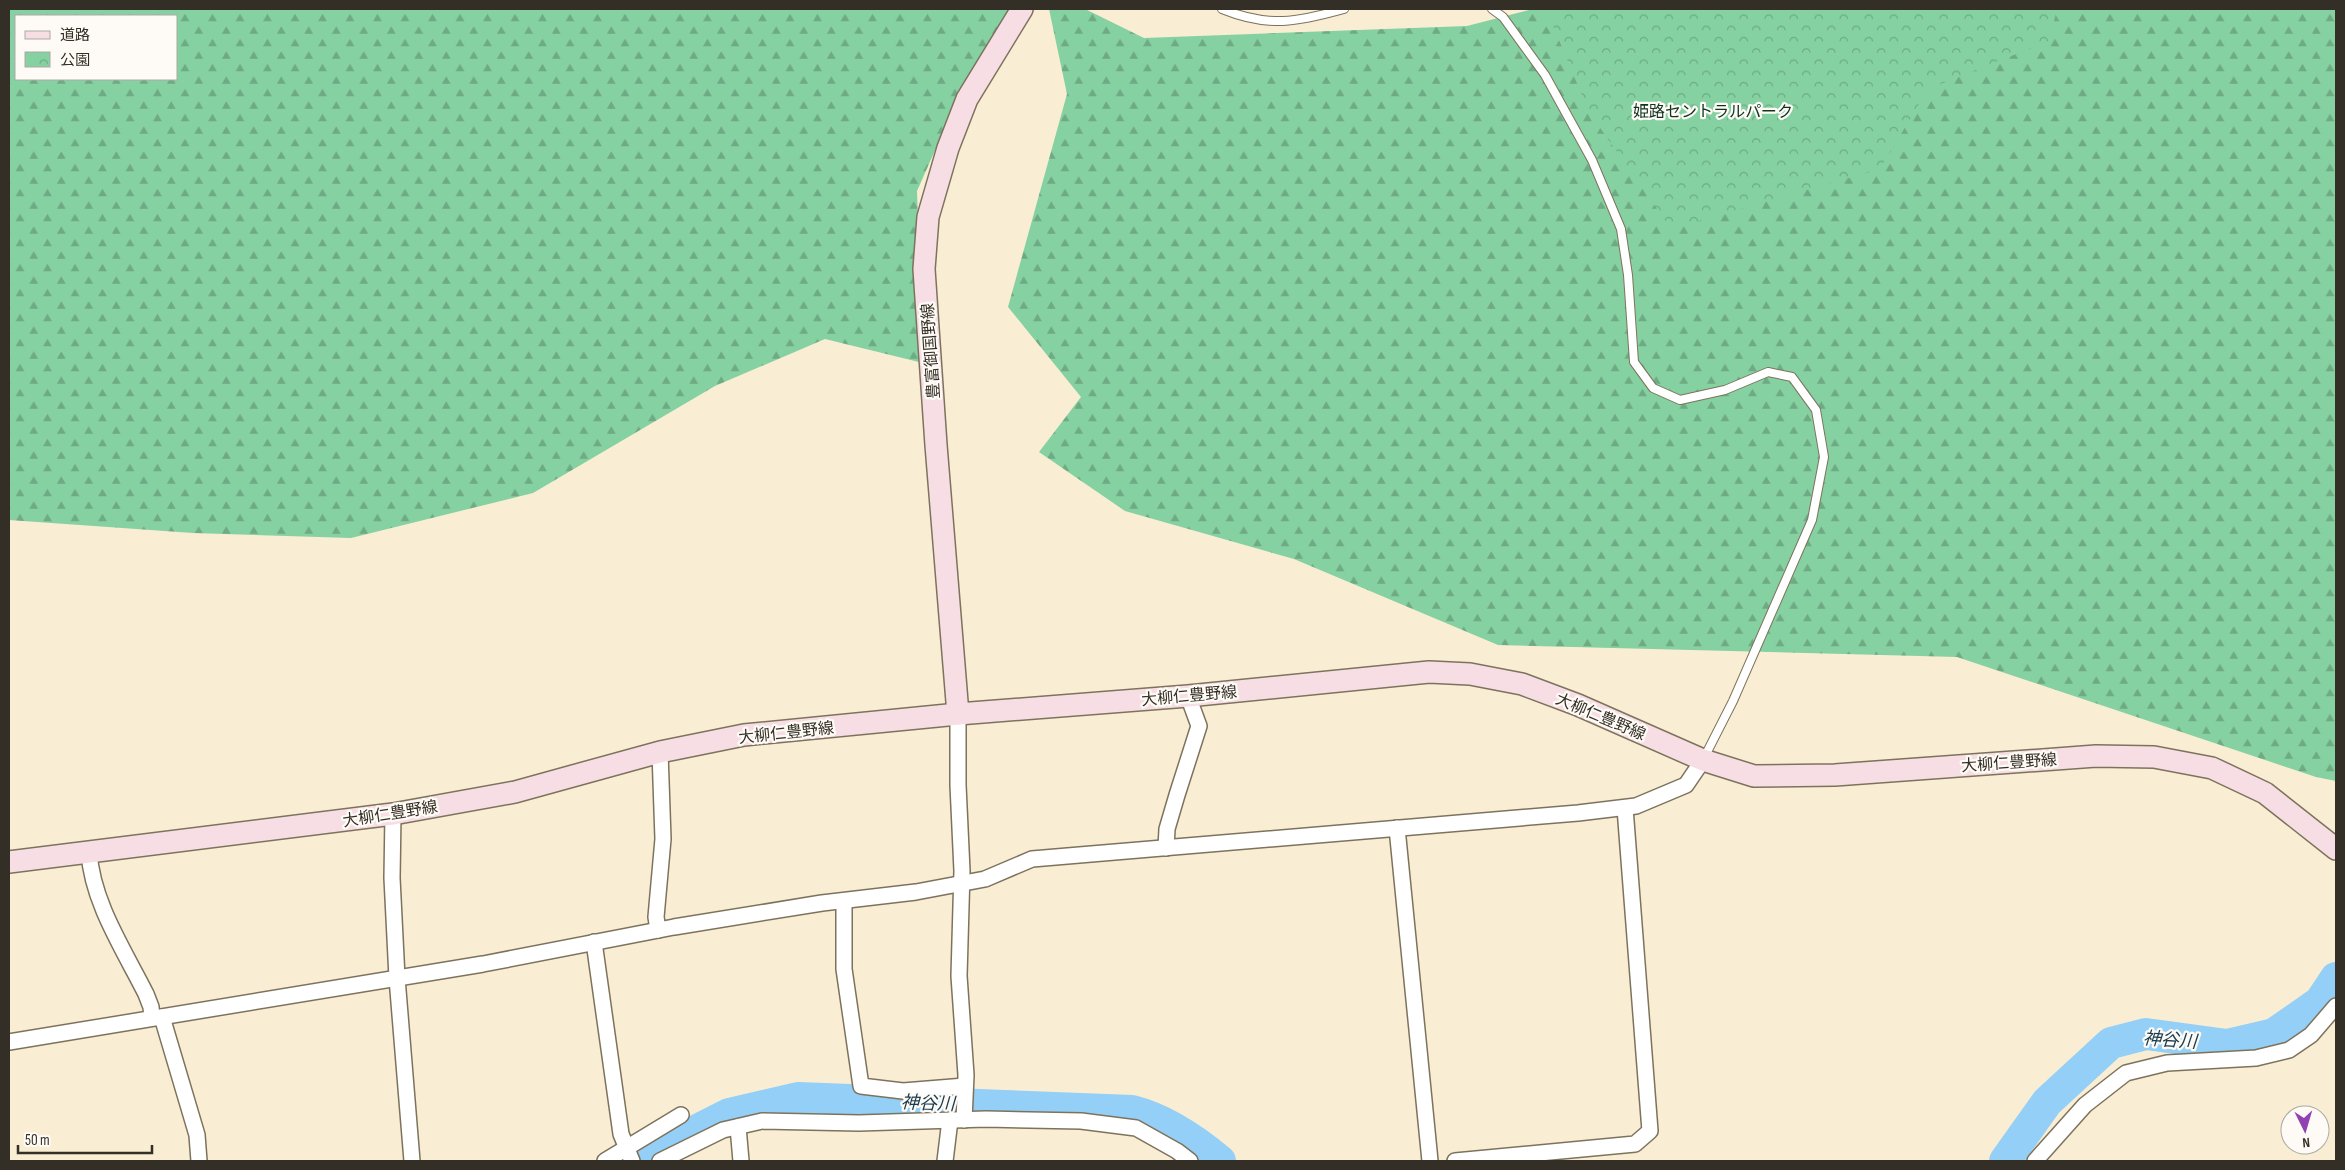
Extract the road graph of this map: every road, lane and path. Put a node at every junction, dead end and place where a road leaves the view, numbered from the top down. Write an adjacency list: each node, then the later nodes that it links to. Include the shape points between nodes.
1 (1022, 9): 6 (main road, 豊富御国野線, via 968,99 948,148 928,217 924,269)
2 (1222, 9): 3 (lane, via 1254,20 1303,20)
3 (1344, 9)
4 (1492, 9): 8 (lane, via 1503,17 1545,75 1592,160 1621,228 1634,362 1653,388 1680,400 1724,390 1768,372 1792,377 1816,410 1824,457 1812,520 1733,701)
5 (1188, 696): 6 (main road, 大柳仁豊野線); 8 (main road, 大柳仁豊野線, via 1429,672 1470,674 1522,684); 12 (street, via 1199,726 1174,803)
6 (958, 714): 7 (main road, 大柳仁豊野線, via 744,735); 16 (street)
7 (660, 752): 10 (main road, 大柳仁豊野線, via 515,792); 18 (street, via 663,838 656,917)
8 (1703, 760): 9 (street, via 1686,785); 13 (main road, 大柳仁豊野線, via 1754,776 1835,775 2096,756 2154,757 2212,768 2265,793)
9 (1625, 808): 11 (street); 37 (street, via 1650,1131 1635,1144)
10 (393, 814): 14 (main road, 大柳仁豊野線); 20 (street, via 392,878)
11 (1398, 828): 12 (street); 36 (street)
12 (1166, 848): 16 (street, via 1032,859 985,879)
13 (2336, 849)
14 (88, 852): 15 (main road, 大柳仁豊野線); 22 (street, via 90,870 102,905)
15 (9, 862)
16 (962, 883): 17 (street); 24 (street, via 959,976)
17 (844, 901): 18 (street); 24 (street, via 844,969 861,1086 903,1092)
18 (658, 930): 19 (street)
19 (594, 942): 20 (street); 28 (street, via 621,1134)
20 (397, 978): 22 (street); 30 (street)
21 (2336, 1006): 38 (street, via 2310,1035 2289,1050 2256,1058 2167,1063 2126,1073 2085,1105)
22 (157, 1017): 23 (street); 29 (street, via 197,1135)
23 (9, 1042)
24 (965, 1089): 26 (street)
25 (681, 1115): 28 (street)
26 (959, 1118): 27 (street, via 859,1123 762,1121); 34 (street); 35 (street, via 1081,1121 1136,1128)
27 (738, 1127): 32 (street, via 723,1130); 33 (street)
28 (628, 1155): 31 (street)
29 (199, 1161)
30 (412, 1161)
31 (606, 1161)
32 (660, 1161)
33 (741, 1161)
34 (944, 1161)
35 (1190, 1161)
36 (1430, 1161)
37 (1455, 1161)
38 (2036, 1161)

